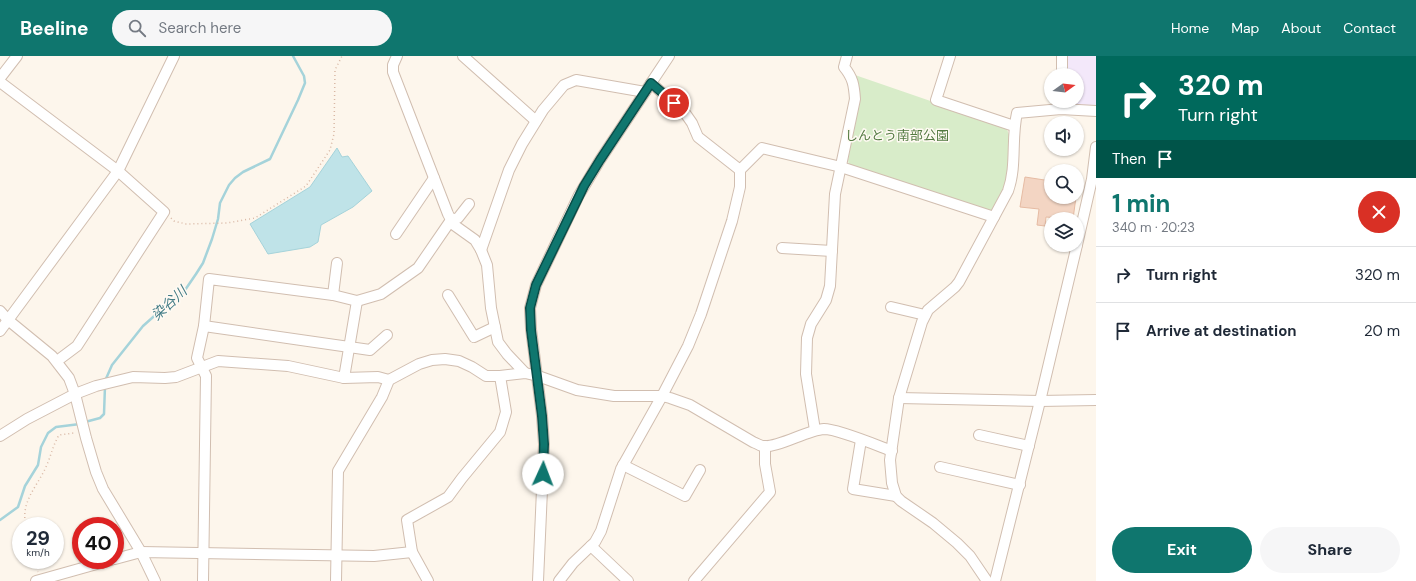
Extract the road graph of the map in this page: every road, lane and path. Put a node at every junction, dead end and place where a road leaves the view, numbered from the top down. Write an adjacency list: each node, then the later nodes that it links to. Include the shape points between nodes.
1 (16, 56): 11 (street)
2 (174, 56): 22 (street)
3 (342, 56): 25 (path, via 335,70 334,134 330,150 306,186 255,218 227,224 174,221)
4 (397, 56): 23 (street, via 393,72)
5 (463, 56): 17 (street)
6 (669, 56): 13 (street)
7 (847, 56): 20 (street, via 844,67 851,75 854,99)
8 (950, 56): 18 (street, via 936,100)
9 (1062, 56): 10 (street)
10 (1062, 68)
11 (0, 78)
12 (0, 82): 22 (street)
13 (648, 87): 17 (street, via 576,80 564,85); 21 (street, via 685,113 698,137); 51 (street, via 579,194 536,285 530,308)
14 (1044, 108): 18 (street, via 1017,113)
15 (1076, 108): 16 (street)
16 (1096, 112)
17 (536, 121): 31 (street, via 509,170)
18 (1014, 126): 27 (street, via 1012,175 1008,191)
19 (1096, 147): 26 (street)
20 (841, 167): 21 (street, via 762,148); 27 (street); 32 (street, via 835,194)
21 (740, 170): 55 (street, via 737,202 701,314 688,346)
22 (118, 171): 25 (street); 41 (street)
23 (434, 178): 28 (street); 29 (street)
24 (469, 204): 28 (street, via 458,218)
25 (164, 212): 47 (street, via 77,346)
26 (1084, 214)
27 (994, 217): 40 (street, via 959,282)
28 (452, 220): 31 (street, via 454,225 475,240); 37 (street, via 418,268 381,294)
29 (396, 234)
30 (782, 248): 32 (street)
31 (481, 250): 43 (street, via 487,265)
32 (832, 251): 59 (street, via 830,286 826,300 811,324 808,338 806,374)
33 (1075, 252): 58 (street)
34 (337, 263): 35 (street)
35 (333, 294): 37 (street); 42 (street, via 209,279)
36 (448, 295): 43 (street, via 474,337)
37 (357, 301): 46 (street)
38 (890, 307): 40 (street)
39 (0, 310): 41 (street)
40 (925, 315): 56 (street)
41 (8, 320): 44 (street); 47 (street)
42 (204, 326): 46 (street); 48 (street, via 198,358)
43 (495, 327): 49 (street, via 498,342)
44 (0, 331)
45 (387, 335): 46 (street, via 370,350)
46 (349, 347): 52 (street)
47 (57, 361): 54 (street, via 69,378)
48 (202, 368): 52 (street, via 218,361 288,366); 54 (street, via 176,377 133,377); 76 (street, via 206,376)
49 (525, 373): 50 (street); 51 (street)
50 (500, 376): 53 (street, via 486,376 459,361 445,359 419,364); 75 (street, via 506,412 500,432 448,498 407,520)
51 (538, 376): 55 (street, via 577,390 606,395); 85 (street, via 544,444)
52 (344, 378): 53 (street, via 378,377)
53 (389, 380): 77 (street, via 382,397 338,471)
54 (75, 394): 60 (street); 62 (street)
55 (662, 396): 64 (street, via 690,405 753,442); 67 (street)
56 (899, 398): 58 (street); 66 (street)
57 (1096, 400): 58 (street)
58 (1040, 401): 65 (street)
59 (815, 430): 63 (street, via 831,430); 64 (street)
60 (84, 432): 72 (path, via 59,435 47,465 28,497); 74 (street, via 102,489)
61 (979, 435): 65 (street)
62 (0, 436)
63 (861, 440): 66 (street); 71 (street, via 853,489)
64 (765, 446): 88 (street, via 770,492)
65 (1029, 446): 70 (street)
66 (892, 451): 71 (street, via 892,483)
67 (623, 465): 69 (street, via 685,496); 73 (street, via 601,531)
68 (940, 467): 70 (street)
69 (700, 470)
70 (1020, 484): 90 (street)
71 (896, 496): 89 (street, via 957,543 970,556)
72 (25, 517)
73 (591, 546): 86 (street, via 573,562); 87 (street)
74 (141, 552): 76 (street); 78 (street); 81 (street)
75 (412, 552): 77 (street, via 374,556); 84 (street)
76 (202, 553): 77 (street); 82 (street)
77 (336, 555): 83 (street)
78 (124, 557)
79 (79, 569): 80 (street)
80 (36, 581)
81 (155, 581)
82 (203, 581)
83 (336, 581)
84 (428, 581)
85 (538, 581)
86 (559, 581)
87 (628, 581)
88 (694, 581)
89 (987, 581)
90 (995, 581)

